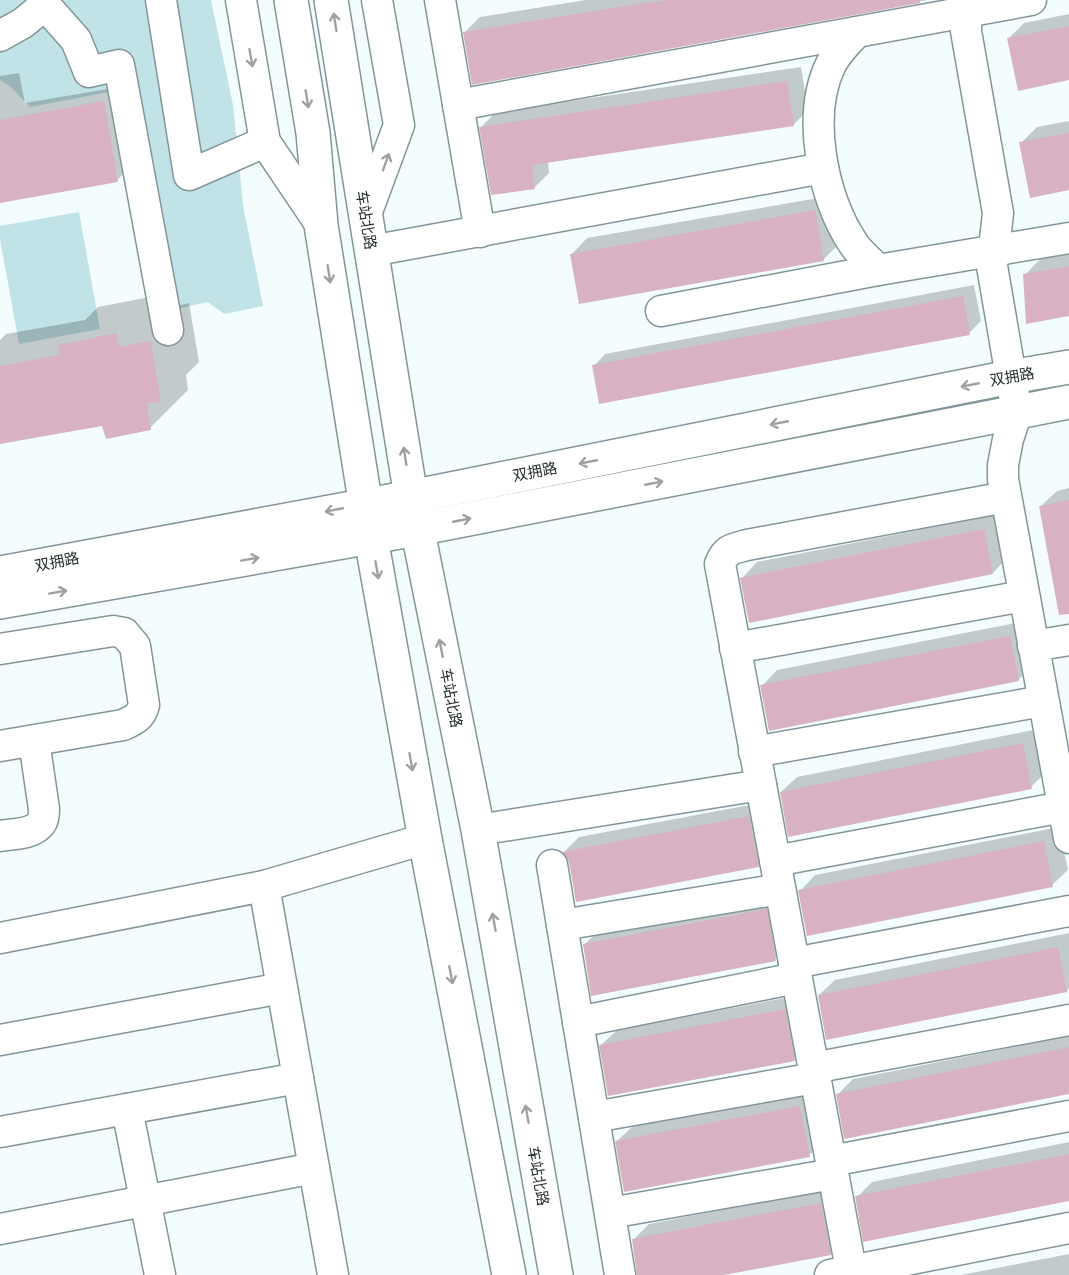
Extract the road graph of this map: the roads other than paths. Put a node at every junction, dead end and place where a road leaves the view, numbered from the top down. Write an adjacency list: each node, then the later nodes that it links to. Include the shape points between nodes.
1 (161, 0): 13 (street, via 189,175)
2 (241, 0): 13 (street, one-way to 13)
3 (291, 0): 16 (main road, one-way to 16, via 313,133)
4 (331, 0): 15 (main road, 车站北路, one-way to 4)
5 (377, 0): 15 (street, one-way to 5, via 399,125)
6 (440, 0): 12 (street)
7 (1031, 0): 9 (street)
8 (45, 2): 11 (street, via 23,23); 23 (street, via 76,40 89,72 119,66)
9 (967, 6): 10 (street); 20 (street, via 966,31 998,213)
10 (858, 32): 12 (street); 14 (street, via 842,47 823,87 819,131)
11 (0, 36)
12 (458, 105): 17 (street)
13 (265, 142): 16 (street)
14 (823, 168): 17 (street); 21 (street, via 853,244)
15 (365, 217): 19 (main road, 车站北路)
16 (321, 225): 30 (main road, one-way to 30)
17 (480, 232): 19 (street)
18 (1069, 238): 20 (street)
19 (371, 251): 28 (main road, 车站北路, one-way to 19)
20 (993, 251): 21 (street); 25 (street)
21 (878, 270): 22 (street)
22 (661, 311)
23 (168, 330)
24 (1069, 367): 25 (main road, 双拥路)
25 (1010, 377): 27 (street); 28 (main road, 双拥路, one-way to 28)
26 (1069, 402): 27 (main road, 双拥路)
27 (1017, 412): 29 (street, via 1003,465); 31 (main road, 双拥路, one-way to 27)
28 (411, 497): 30 (main road, 双拥路); 31 (main road, 车站北路)
29 (1006, 497): 34 (street); 38 (street, via 730,550 720,564)
30 (366, 504): 32 (main road); 33 (main road, 双拥路, one-way to 33)
31 (417, 529): 32 (main road, 双拥路); 47 (main road, 车站北路, one-way to 31)
32 (371, 538): 35 (main road, 双拥路, one-way to 32); 49 (main road, one-way to 49)
33 (0, 573)
34 (1024, 596): 37 (street); 38 (street)
35 (0, 602)
36 (1069, 640): 37 (street)
37 (1033, 646): 40 (street)
38 (735, 648): 44 (street)
39 (0, 649): 42 (street, via 113,631 124,633 135,646 142,714 123,725)
40 (1043, 701): 41 (street); 44 (street)
41 (1059, 733): 46 (street)
42 (33, 741): 43 (street); 48 (street, via 44,809 41,824)
43 (0, 746)
44 (754, 752): 45 (street)
45 (760, 785): 47 (street); 51 (street)
46 (1067, 826): 51 (street)
47 (478, 830): 77 (main road, 车站北路, one-way to 47)
48 (0, 836)
49 (425, 839): 52 (street); 76 (main road, one-way to 76)
50 (552, 865): 54 (street)
51 (777, 875): 54 (street); 56 (street)
52 (264, 886): 55 (street); 57 (street)
53 (1069, 911): 56 (street)
54 (562, 925): 59 (street)
55 (0, 938)
56 (795, 971): 59 (street); 61 (street)
57 (282, 988): 60 (street); 62 (street)
58 (1069, 1020): 61 (street)
59 (578, 1022): 65 (street)
60 (0, 1040)
61 (814, 1072): 65 (street); 68 (street)
62 (298, 1078): 63 (street); 67 (street)
63 (127, 1109): 66 (street); 69 (street)
64 (1069, 1116): 68 (street)
65 (594, 1117): 70 (street)
66 (0, 1132)
67 (314, 1168): 69 (street); 73 (street)
68 (832, 1168): 70 (street); 74 (street)
69 (145, 1201): 72 (street); 75 (street)
70 (610, 1213): 78 (street)
71 (1069, 1228): 74 (street)
72 (0, 1229)
73 (330, 1274)
74 (845, 1274)
75 (160, 1275)
76 (509, 1275)
77 (556, 1275)
78 (620, 1275)

